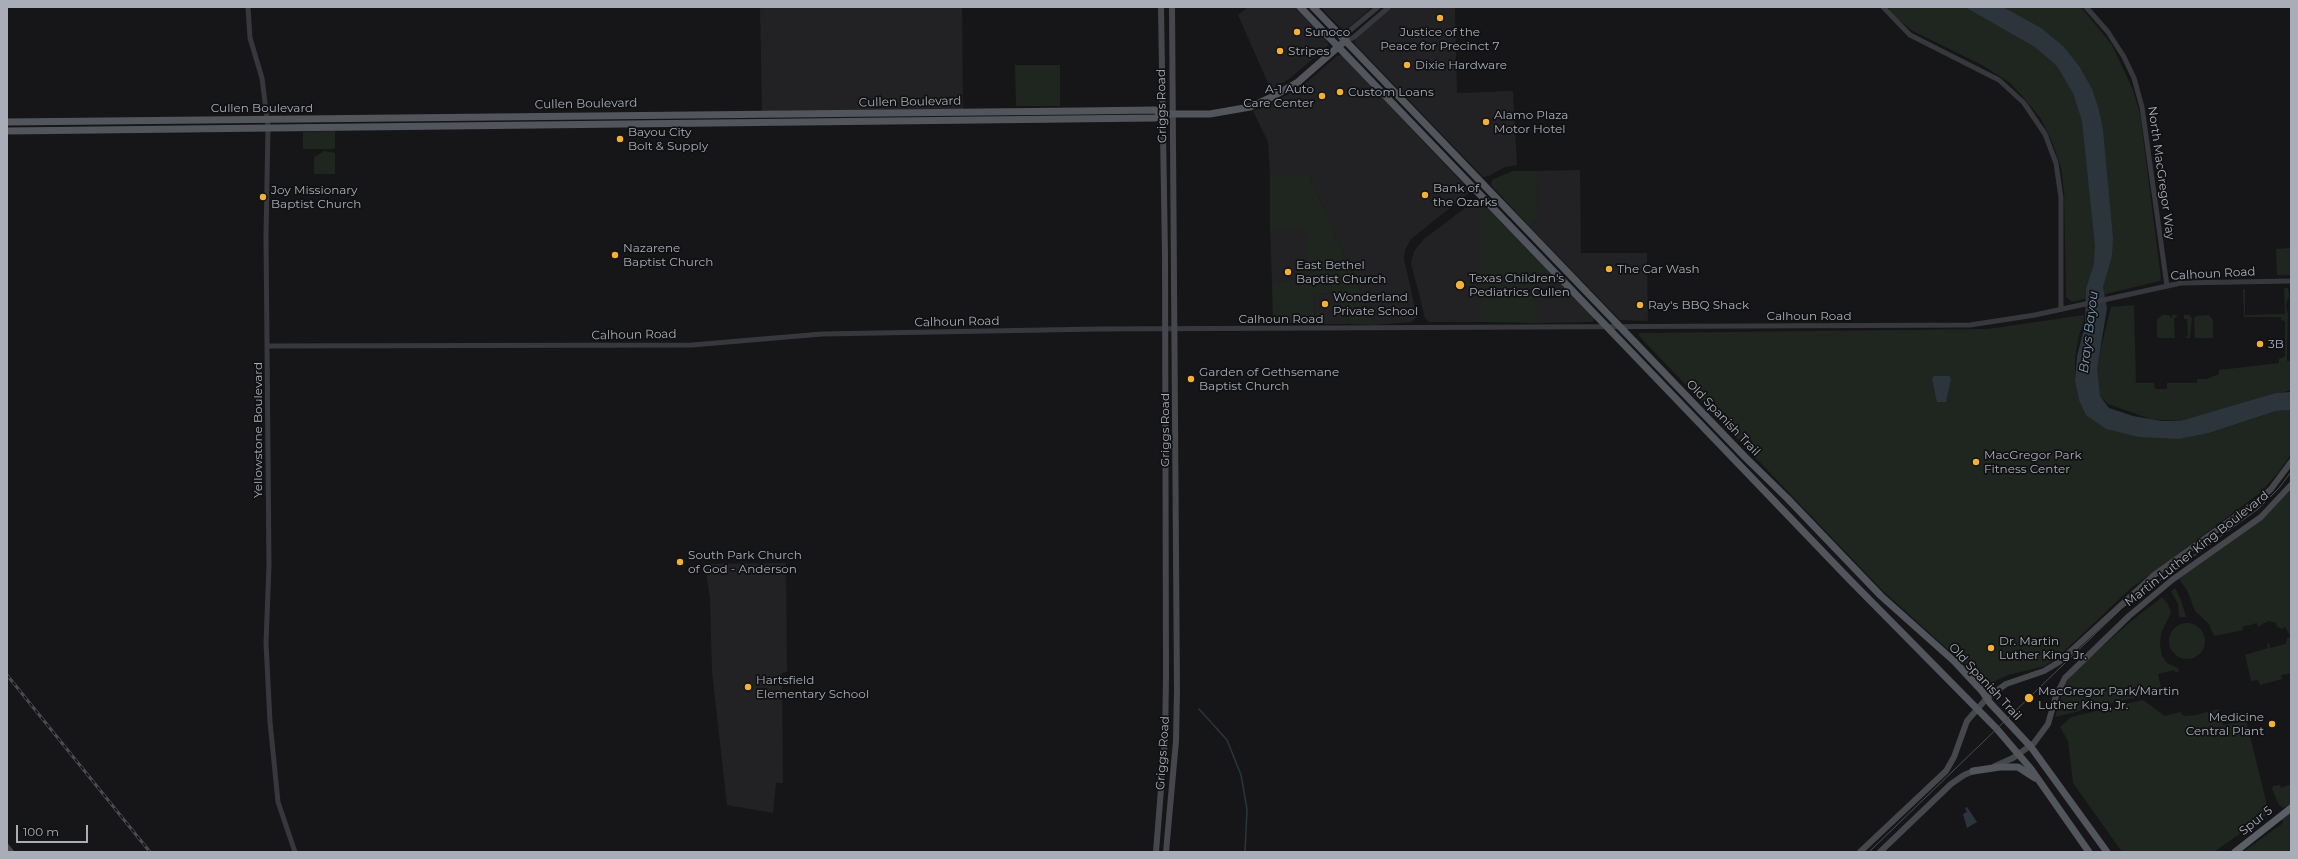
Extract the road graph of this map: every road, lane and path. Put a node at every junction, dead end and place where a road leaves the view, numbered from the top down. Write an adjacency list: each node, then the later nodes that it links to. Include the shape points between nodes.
1 (248, 7): 16 (street, Yellowstone Boulevard, via 250,38 262,78)
2 (1161, 7): 14 (main road, Griggs Road)
3 (1172, 7): 15 (main road, Griggs Road)
4 (1300, 7): 11 (main road, Old Spanish Trail)
5 (1314, 7): 10 (main road, Old Spanish Trail)
6 (1378, 7): 10 (street, Cullen Boulevard, via 1348,32)
7 (1389, 7): 10 (street, Cullen Boulevard, via 1353,38)
8 (1883, 7): 35 (street, via 1910,35 1999,80 2024,103 2045,134 2056,163 2060,198)
9 (2086, 7): 34 (street, North MacGregor Way, via 2108,32 2134,78 2142,107)
10 (1346, 40): 11 (main road, Cullen Boulevard); 12 (main road, Old Spanish Trail)
11 (1338, 47): 13 (main road, Old Spanish Trail); 15 (main road, Cullen Boulevard, via 1298,82 1250,107 1210,114)
12 (1392, 88): 13 (main road); 23 (main road, Old Spanish Trail)
13 (1384, 94): 24 (main road, Old Spanish Trail)
14 (1164, 114): 15 (main road, Cullen Boulevard); 16 (main road, Cullen Boulevard, via 1155,110 405,119); 20 (main road, Cullen Boulevard, via 1155,118 1016,121); 25 (main road, Griggs Road)
15 (1173, 114): 26 (main road, Griggs Road)
16 (267, 118): 19 (main road, Cullen Boulevard); 20 (street, Yellowstone Boulevard)
17 (65, 121): 18 (main road, Cullen Boulevard); 19 (main road, Cullen Boulevard); 21 (main road)
18 (7, 122)
19 (192, 124): 20 (main road, Cullen Boulevard); 21 (main road, Cullen Boulevard)
20 (268, 127): 40 (street, Yellowstone Boulevard)
21 (65, 130): 22 (main road, Cullen Boulevard)
22 (7, 131)
23 (1436, 134): 24 (main road); 27 (main road, Old Spanish Trail)
24 (1428, 141): 28 (main road, Old Spanish Trail)
25 (1164, 190): 26 (main road); 30 (main road, Griggs Road)
26 (1174, 190): 29 (main road, Griggs Road)
27 (1530, 232): 28 (main road); 31 (main road, Old Spanish Trail)
28 (1522, 239): 33 (main road, Old Spanish Trail)
29 (1174, 255): 30 (main road); 39 (main road, Griggs Road)
30 (1165, 256): 38 (main road, Griggs Road)
31 (1571, 275): 33 (main road); 37 (main road, Old Spanish Trail)
32 (2291, 281): 34 (street, Calhoun Road, via 2181,283)
33 (1564, 282): 36 (main road, Old Spanish Trail)
34 (2166, 286): 35 (street, Calhoun Road)
35 (2061, 309): 37 (street, Calhoun Road, via 1970,325)
36 (1608, 327): 37 (street, Calhoun Road); 39 (street, Calhoun Road); 46 (main road, Old Spanish Trail, via 1848,578)
37 (1620, 327): 45 (main road, Old Spanish Trail, via 1863,578 1907,621 1955,662)
38 (1165, 329): 39 (street, Calhoun Road); 40 (street, Calhoun Road, via 822,334 692,345); 42 (main road, Griggs Road)
39 (1175, 329): 41 (main road, Griggs Road)
40 (268, 346): 54 (street, Yellowstone Boulevard, via 269,566 266,643 270,722 278,802)
41 (1176, 411): 42 (main road); 56 (main road, Griggs Road, via 1177,715)
42 (1165, 412): 55 (main road, Griggs Road, via 1166,715)
43 (2291, 462): 45 (main road, Martin Luther King Boulevard, via 2271,489 2260,499 2163,568 2059,662 2044,671 2006,684)
44 (2291, 486): 47 (main road, Martin Luther King Boulevard, via 2261,517 2172,580 2129,616 2071,672 2060,686 2048,724)
45 (1987, 698): 46 (main road, Martin Luther King Boulevard); 47 (main road, Old Spanish Trail)
46 (1977, 708): 48 (main road, Old Spanish Trail); 57 (main road, Martin Luther King Boulevard, via 1964,727 1954,757 1946,771)
47 (2030, 747): 48 (main road, Martin Luther King Boulevard); 60 (main road, Old Spanish Trail)
48 (2020, 754): 49 (main road, Martin Luther King Boulevard, via 1998,765); 50 (main road, Old Spanish Trail)
49 (1974, 771): 50 (main road, via 2018,767); 58 (main road, Martin Luther King Boulevard, via 1951,784)
50 (2040, 781): 59 (main road, Old Spanish Trail)
51 (2291, 808): 61 (highway, Spur 5 / Spur 5)
52 (7, 847): 53 (main road)
53 (11, 852)
54 (296, 852)
55 (1156, 852)
56 (1166, 852)
57 (1860, 852)
58 (1880, 852)
59 (2089, 852)
60 (2107, 852)
61 (2235, 852)

